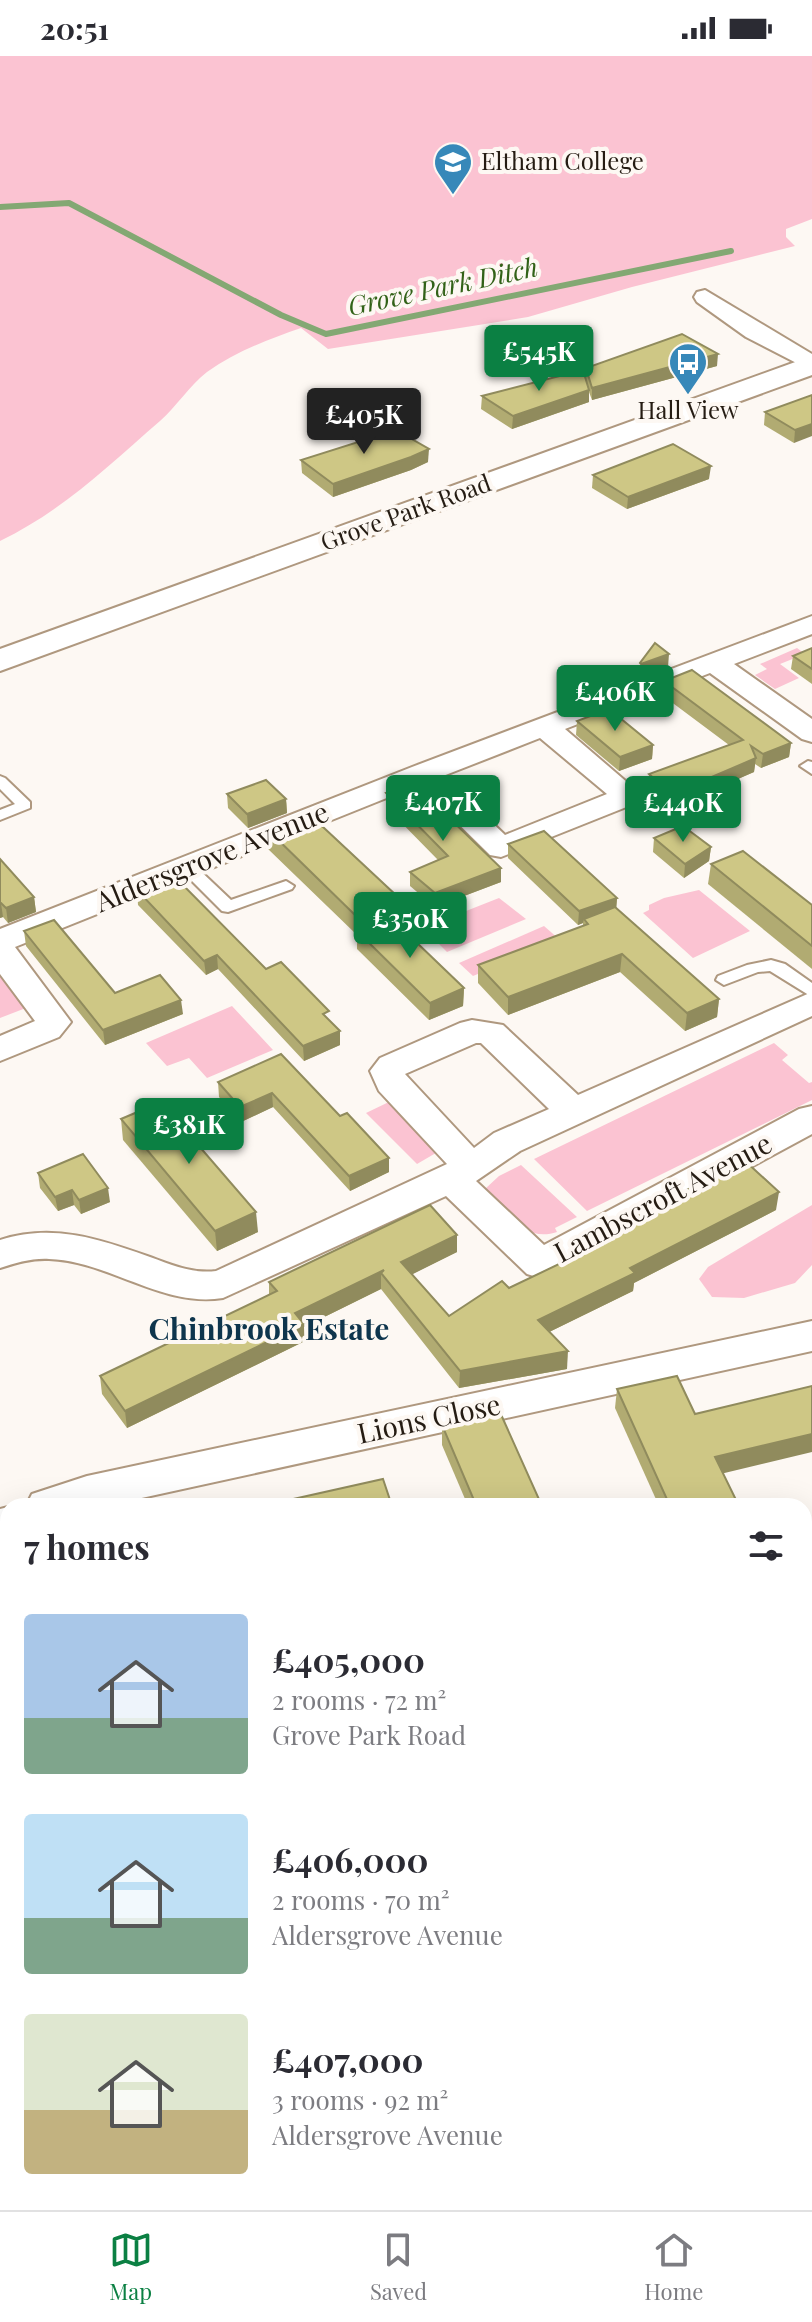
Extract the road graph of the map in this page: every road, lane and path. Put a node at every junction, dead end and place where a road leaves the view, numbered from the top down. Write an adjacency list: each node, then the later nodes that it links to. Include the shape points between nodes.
1 (705, 297): 2 (street)
2 (812, 364): 4 (main road, Grove Park Road)
3 (812, 624): 5 (street, Aldersgrove Avenue)
4 (0, 661)
5 (715, 663): 6 (street, Aldersgrove Avenue); 7 (street)
6 (546, 728): 8 (street, Aldersgrove Avenue); 8 (street, via 628,796 501,848)
7 (812, 733)
8 (423, 773): 11 (street, Aldersgrove Avenue)
9 (0, 781): 10 (lane, via 25,805)
10 (0, 815)
11 (187, 867): 12 (lane, via 228,907); 13 (street, Aldersgrove Avenue)
12 (286, 886)
13 (0, 941)
14 (0, 951): 17 (street, via 54,1022)
15 (724, 980): 16 (lane, via 759,965 776,964)
16 (809, 1006): 18 (street)
17 (0, 1049)
18 (575, 1113): 20 (street, via 507,1142); 20 (street, via 491,1033 472,1031 392,1066 387,1071 391,1083)
19 (812, 1118): 20 (street, Lambscroft Avenue, via 540,1264)
20 (461, 1172): 21 (street, via 223,1284 183,1283 51,1242)
21 (0, 1254)
22 (812, 1336): 23 (street, Lions Close)
23 (72, 1498)

